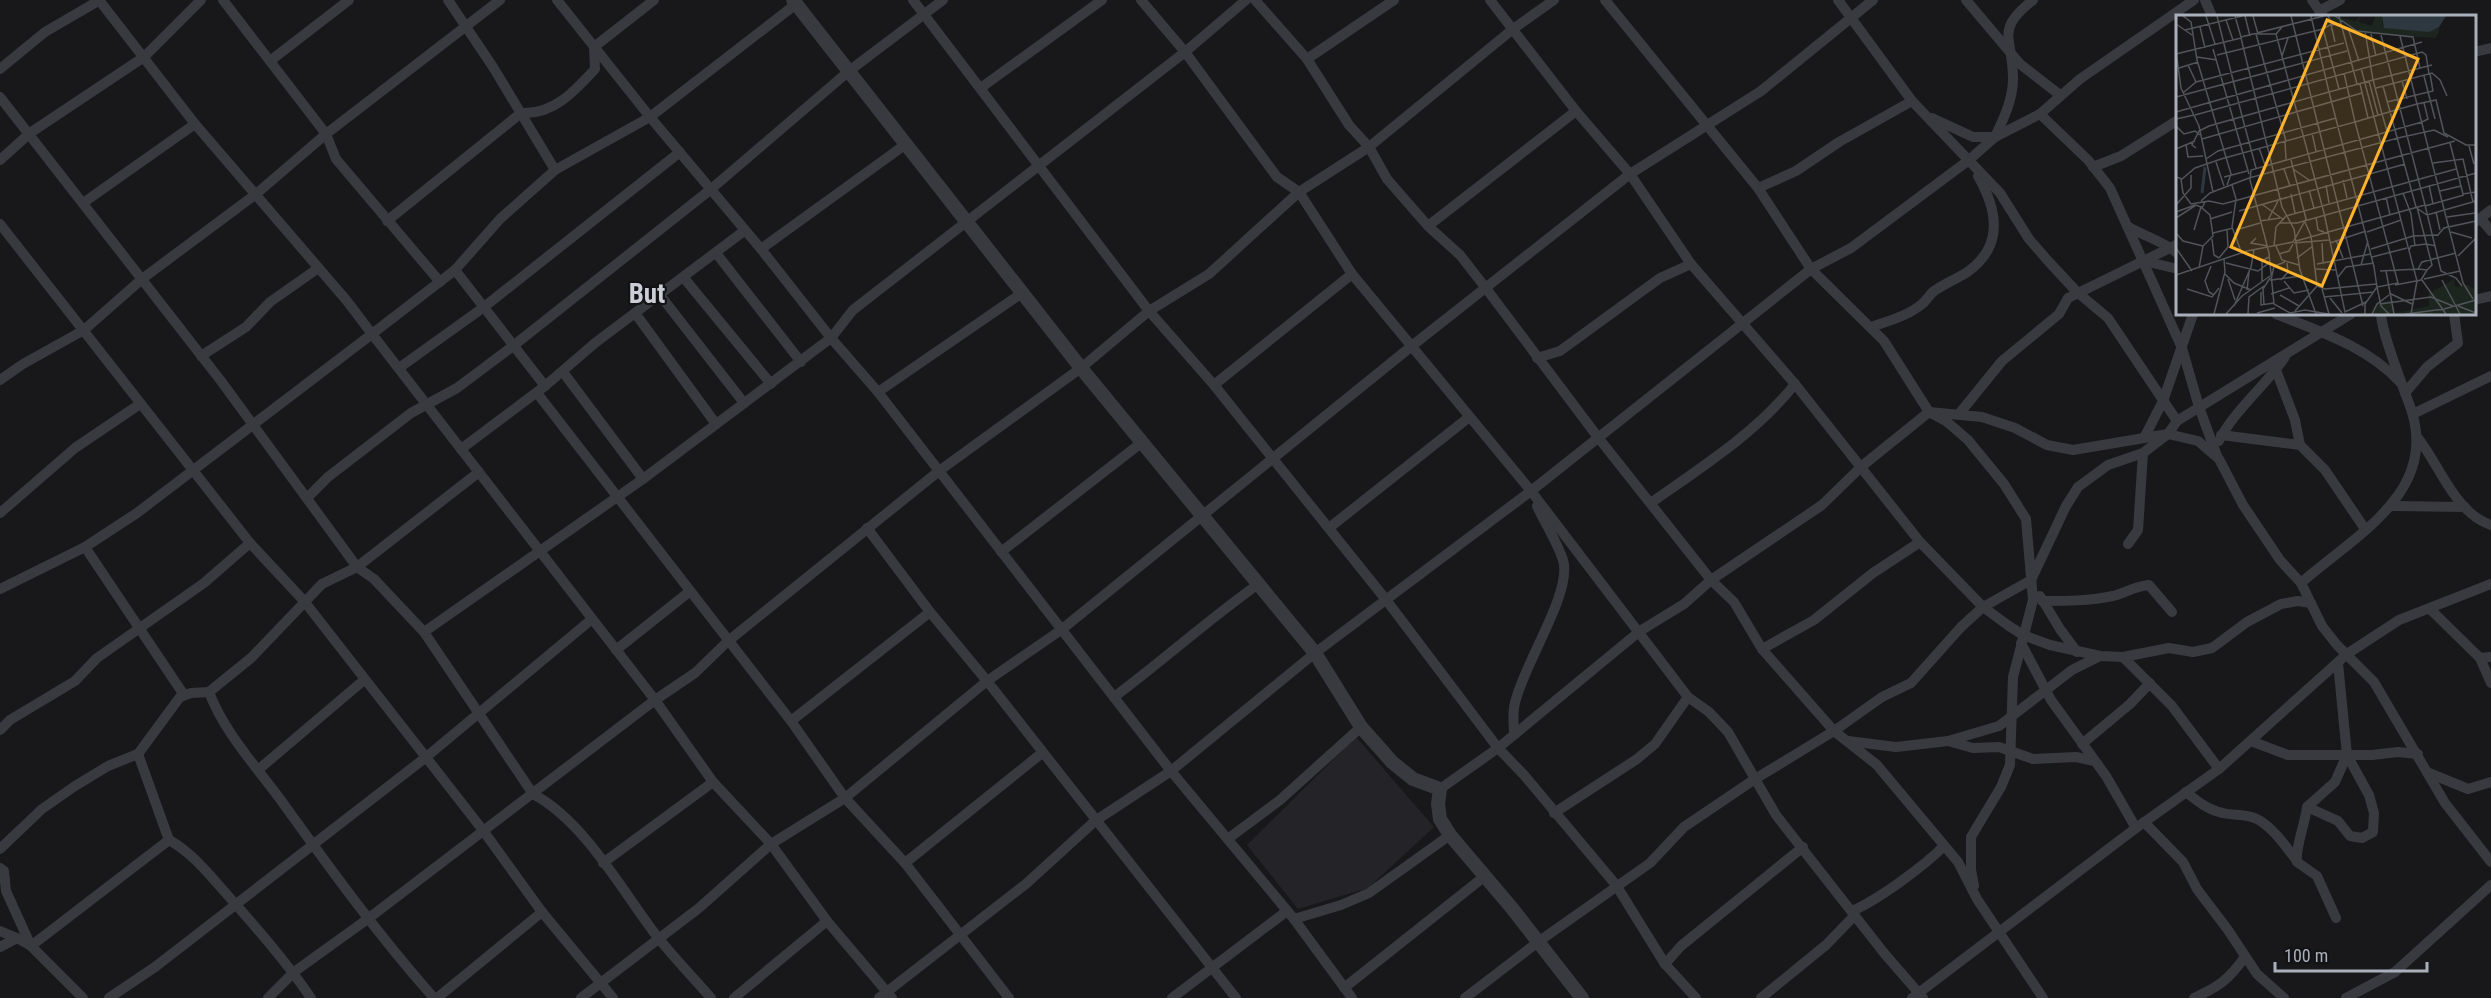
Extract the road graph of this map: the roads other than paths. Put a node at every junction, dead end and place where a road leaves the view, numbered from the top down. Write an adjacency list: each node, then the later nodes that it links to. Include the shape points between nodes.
1 (99, 0): 39 (street); 42 (street, via 45,32)
2 (201, 0): 39 (street)
3 (223, 0): 41 (street)
4 (349, 0): 41 (street)
5 (448, 0): 32 (street)
6 (500, 0): 32 (street)
7 (557, 0): 34 (street)
8 (654, 0): 34 (street)
9 (913, 0): 28 (street)
10 (943, 0): 28 (street)
11 (1102, 0): 44 (street)
12 (1141, 0): 36 (street)
13 (1246, 0): 36 (street)
14 (1255, 0): 40 (street)
15 (1394, 0): 40 (street)
16 (1490, 0): 33 (street)
17 (1554, 0): 33 (street)
18 (1605, 0): 55 (street)
19 (1838, 0): 31 (street)
20 (1873, 0): 31 (street)
21 (1966, 0): 37 (street)
22 (2033, 0): 37 (street, via 2014,15 2007,34)
23 (2194, 0): 45 (street)
24 (2205, 0): 30 (street)
25 (2312, 0): 29 (street)
26 (2340, 0): 29 (street)
27 (794, 2): 43 (street); 52 (street)
28 (924, 14): 43 (street); 44 (street)
29 (2321, 14)
30 (2212, 15)
31 (1851, 20): 47 (street); 55 (street, via 1761,90)
32 (468, 27): 49 (street); 57 (street)
33 (1513, 29): 48 (street); 60 (street)
34 (594, 47): 49 (street, via 595,69 584,81 555,106 538,114); 52 (street)
35 (2491, 48): 38 (street)
36 (1185, 52): 64 (street); 70 (street, via 1277,177)
37 (2011, 52): 45 (street, via 2045,86); 58 (street, via 2013,81 2008,110)
38 (2476, 52)
39 (144, 57): 54 (street); 56 (street)
40 (1307, 59): 60 (street, via 1349,125)
41 (270, 61): 57 (street)
42 (0, 69)
43 (849, 71): 59 (street); 69 (street)
44 (982, 87): 64 (street)
45 (2060, 95): 50 (street)
46 (0, 97): 56 (street)
47 (1912, 101): 51 (street); 68 (street, via 1796,171)
48 (1576, 111): 67 (street); 79 (street)
49 (521, 113): 66 (street); 75 (street)
50 (2040, 114): 58 (street); 65 (street)
51 (1925, 115): 58 (street, via 1973,137); 63 (street)
52 (650, 117): 61 (street); 66 (street)
53 (2176, 121): 65 (street, via 2121,156)
54 (195, 124): 71 (street); 72 (street)
55 (1705, 125): 67 (street); 68 (street)
56 (30, 133): 62 (street); 72 (street)
57 (326, 134): 71 (street); 75 (street, via 336,159)
58 (1995, 137): 63 (street)
59 (906, 144): 74 (street); 83 (street)
60 (1369, 147): 70 (street); 79 (street, via 1387,179)
61 (680, 152): 69 (street); 101 (street)
62 (0, 160)
63 (1969, 160): 88 (street, via 1851,248); 96 (street, via 2000,193 2029,239); 110 (street, via 1995,214 1994,237 1984,255 1968,272 1932,293 1922,305)
64 (1039, 163): 74 (street); 102 (street)
65 (2093, 166): 78 (street, via 2110,188)
66 (555, 170): 90 (street, via 500,219)
67 (1630, 174): 86 (street); 95 (street)
68 (1758, 188): 88 (street)
69 (710, 190): 80 (street); 116 (street)
70 (1299, 192): 91 (street); 102 (street, via 1209,274)
71 (256, 194): 87 (street); 93 (street)
72 (83, 203): 93 (street)
73 (2491, 210): 76 (street)
74 (966, 220): 97 (street); 114 (street, via 853,310)
75 (387, 221): 94 (street)
76 (2477, 221): 81 (street)
77 (0, 224): 111 (street)
78 (2127, 225): 82 (street, via 2147,238); 85 (street)
79 (1428, 226): 95 (street, via 1460,255)
80 (744, 231): 83 (street); 84 (street)
81 (2491, 231)
82 (2175, 248): 85 (street)
83 (761, 249): 114 (street)
84 (716, 253): 92 (street); 121 (street)
85 (2143, 261): 89 (street); 96 (street); 117 (street)
86 (1691, 264): 109 (street); 120 (street, via 1660,278 1560,351)
87 (317, 268): 113 (street); 119 (street, via 270,302 246,327)
88 (1811, 269): 109 (street); 110 (street)
89 (2176, 269)
90 (455, 270): 94 (street); 101 (street)
91 (1352, 274): 115 (street); 130 (street)
92 (684, 278): 98 (street); 128 (street)
93 (142, 279): 111 (street); 119 (street)
94 (440, 282): 113 (street)
95 (1485, 287): 115 (street); 120 (street)
96 (2077, 292): 134 (street, via 2108,318); 140 (street, via 2068,298 2059,314 2002,361)
97 (1022, 293): 123 (street); 133 (street)
98 (660, 295): 103 (street); 135 (street)
99 (2491, 296): 100 (street)
100 (2476, 300)
101 (484, 306): 116 (street); 122 (street)
102 (1149, 311): 123 (street); 130 (street)
103 (635, 313): 125 (street); 144 (street)
104 (2193, 315): 117 (street)
105 (2279, 315): 112 (street)
106 (2349, 315): 112 (street)
107 (2381, 315): 132 (street)
108 (2454, 315): 132 (street, via 2458,343)
109 (1745, 324): 129 (street); 148 (street)
110 (1872, 327): 139 (street)
111 (84, 330): 127 (street); 136 (street)
112 (2319, 331): 118 (street); 132 (street, via 2382,363)
113 (372, 334): 122 (street); 145 (street)
114 (831, 338): 121 (street); 133 (street)
115 (1413, 345): 142 (street); 155 (street)
116 (513, 346): 131 (street); 137 (street, via 457,388)
117 (2182, 348): 134 (street); 138 (street)
118 (2288, 351): 124 (street); 138 (street)
119 (201, 356): 145 (street)
120 (1537, 358): 148 (street)
121 (801, 362): 128 (street)
122 (399, 368): 137 (street)
123 (1081, 368): 151 (street); 159 (street)
124 (2276, 370): 147 (street); 152 (street)
125 (563, 372): 131 (street); 161 (street)
126 (2491, 377): 141 (street)
127 (0, 380)
128 (771, 384): 135 (street)
129 (1795, 384): 157 (street); 165 (street, via 1759,422)
130 (1214, 385): 155 (street)
131 (541, 389): 153 (street); 163 (street)
132 (2404, 389): 141 (street)
133 (878, 392): 159 (street)
134 (2163, 401): 143 (street); 149 (street)
135 (744, 403): 144 (street)
136 (140, 404): 158 (street); 168 (street, via 75,448)
137 (426, 404): 153 (street); 164 (street, via 328,477)
138 (2199, 407): 143 (street); 156 (street)
139 (1929, 412): 140 (street); 157 (street); 182 (street, via 1968,440 2026,519)
140 (1959, 414): 149 (street, via 1982,417 2047,445 2073,450)
141 (2413, 414): 150 (street)
142 (1468, 418): 162 (street); 172 (street)
143 (2177, 421): 146 (street)
144 (716, 424): 161 (street)
145 (253, 425): 158 (street); 164 (street)
146 (2168, 434): 149 (street); 154 (street); 156 (street, via 2198,441)
147 (2222, 435): 152 (street); 156 (street)
148 (1597, 436): 162 (street); 165 (street)
149 (2144, 438)
150 (2418, 438): 166 (street, via 2410,477); 167 (street)
151 (1141, 443): 169 (street); 179 (street)
152 (2300, 445): 173 (street, via 2325,470)
153 (461, 449): 160 (street)
154 (2143, 453): 176 (street, via 2138,530); 182 (street, via 2108,465 2078,487)
155 (1271, 459): 169 (street); 172 (street)
156 (2218, 459): 183 (street, via 2243,505 2280,560)
157 (1862, 466): 174 (street); 181 (street, via 1822,505)
158 (193, 471): 175 (street); 177 (street)
159 (939, 471): 171 (street); 179 (street)
160 (479, 472): 178 (street); 180 (street)
161 (643, 479): 163 (street)
162 (1531, 491): 188 (street); 199 (street); 228 (street, via 1564,561 1564,581 1560,599 1529,662 1514,704)
163 (617, 497): 178 (street); 187 (street)
164 (307, 498): 180 (street)
165 (1652, 502): 181 (street)
166 (2392, 506): 167 (street); 173 (street)
167 (2465, 507): 170 (street, via 2478,520)
168 (0, 513)
169 (1202, 518): 184 (street); 198 (street)
170 (2491, 525)
171 (867, 528): 194 (street); 202 (street)
172 (1329, 528): 188 (street)
173 (2364, 529): 183 (street)
174 (1920, 542): 192 (street); 203 (street, via 1814,620)
175 (250, 543): 190 (street); 197 (street, via 204,584)
176 (2128, 544)
177 (85, 547): 186 (street); 197 (street)
178 (540, 549): 196 (street); 200 (street)
179 (1001, 552): 198 (street)
180 (357, 567): 190 (street, via 322,584); 200 (street, via 374,579)
181 (1711, 580): 199 (street, via 1684,604); 203 (street, via 1734,602)
182 (2031, 580): 189 (street); 192 (street); 201 (street, via 2033,600)
183 (2301, 583): 191 (street)
184 (1257, 585): 206 (street); 220 (street)
185 (2491, 585): 193 (street)
186 (0, 589)
187 (689, 592): 202 (street); 204 (street)
188 (1387, 601): 206 (street); 233 (street)
189 (2042, 601): 195 (street, via 2079,601 2149,585); 205 (street)
190 (304, 602): 212 (street); 217 (street, via 251,658)
191 (2311, 603): 207 (street, via 2322,626); 209 (street, via 2281,604 2247,622 2212,648 2193,652 2169,648)
192 (1983, 607): 201 (street); 227 (street, via 1911,683 1882,697)
193 (2430, 609): 207 (street, via 2399,620); 210 (street)
194 (930, 612): 213 (street); 224 (street)
195 (2172, 612)
196 (592, 619): 204 (street); 222 (street)
197 (142, 628): 218 (street); 226 (street, via 97,658 75,681)
198 (1061, 630): 213 (street); 220 (street)
199 (1640, 631): 219 (street); 228 (street)
200 (424, 632): 222 (street)
201 (2022, 639): 205 (street); 216 (street); 223 (street, via 2013,676)
202 (727, 642): 221 (street, via 695,673); 224 (street)
203 (1762, 649): 227 (street)
204 (616, 650): 221 (street)
205 (2078, 652): 208 (street)
206 (1315, 653): 225 (street); 243 (street)
207 (2347, 654): 211 (street); 237 (street, via 2374,682)
208 (2100, 656): 209 (street); 216 (street)
209 (2123, 657): 214 (street)
210 (2485, 657): 215 (street)
211 (2338, 663): 231 (street); 238 (street)
212 (364, 680): 239 (street); 242 (street)
213 (987, 681): 235 (street); 251 (street)
214 (2150, 683): 232 (street); 241 (street)
215 (2491, 683)
216 (2045, 690): 223 (street); 232 (street)
217 (209, 692): 218 (street); 242 (street, via 225,724)
218 (184, 695): 236 (street)
219 (1688, 697): 245 (street, via 1728,732); 253 (street, via 1655,744)
220 (1114, 698): 243 (street)
221 (656, 700): 246 (street); 250 (street)
222 (478, 712): 239 (street); 250 (street)
223 (2010, 719): 230 (street); 234 (street)
224 (791, 721): 251 (street)
225 (1361, 727): 248 (street, via 1413,779); 258 (street, via 1280,800)
226 (0, 730)
227 (1834, 730): 229 (street); 245 (street)
228 (1514, 735): 233 (street)
229 (1848, 741): 230 (street, via 1896,747); 262 (street, via 1877,765)
230 (1948, 741): 234 (street, via 1973,748)
231 (2251, 741): 238 (street, via 2288,755); 241 (street)
232 (2082, 744): 240 (street)
233 (1498, 748): 248 (street); 253 (street)
234 (2010, 750): 240 (street, via 2033,759 2076,757); 273 (street, via 2010,765 2001,787 1971,837 1971,870)
235 (1042, 753): 254 (street); 268 (street)
236 (138, 754): 259 (street); 264 (street, via 75,786 42,809)
237 (2418, 754): 238 (street); 244 (street)
238 (2347, 755): 252 (street, via 2336,782); 252 (street, via 2369,795 2374,813 2373,832 2362,838 2350,836 2338,821)
239 (425, 758): 256 (street); 260 (street)
240 (2094, 761): 255 (street)
241 (2218, 769): 249 (street)
242 (258, 770): 260 (street)
243 (1171, 771): 254 (street); 258 (street)
244 (2429, 773): 247 (street, via 2468,789); 266 (street, via 2445,803)
245 (1755, 779): 263 (street, via 1764,798); 271 (street, via 1684,827 1650,863)
246 (713, 782): 261 (street); 267 (street)
247 (2491, 782)
248 (1440, 789): 257 (street, via 1440,819)
249 (2186, 792): 255 (street); 265 (street, via 2222,813 2257,819 2271,829)
250 (533, 794): 256 (street); 267 (street, via 552,804)
251 (845, 798): 261 (street); 268 (street)
252 (2307, 807): 265 (street, via 2304,831 2295,852)
253 (1554, 813): 271 (street)
254 (1095, 821): 283 (street, via 1027,883); 291 (street)
255 (2140, 825): 282 (street); 289 (street, via 2182,862)
256 (482, 829): 275 (street); 278 (street)
257 (1450, 835): 270 (street); 277 (street, via 1369,893 1341,905)
258 (1229, 838): 277 (street)
259 (169, 840): 274 (street, via 182,847); 287 (street)
260 (312, 843): 274 (street); 278 (street)
261 (771, 844): 280 (street); 285 (street, via 699,908)
262 (1944, 846): 273 (street, via 1958,862); 276 (street)
263 (1803, 847): 276 (street); 290 (street, via 1681,946)
264 (0, 849)
265 (2297, 862): 279 (street, via 2317,876)
266 (2491, 862)
267 (603, 863): 285 (street)
268 (905, 863): 283 (street)
269 (0, 868): 287 (street)
270 (1485, 876): 286 (street); 294 (street)
271 (1616, 885): 286 (street); 290 (street)
272 (2491, 885): 317 (street, via 2395,972)
273 (1977, 899): 282 (street)
274 (235, 903): 292 (street); 298 (street)
275 (542, 912): 293 (street); 301 (street)
276 (1854, 913): 296 (street); 313 (street, via 1826,945)
277 (1291, 915): 291 (street); 294 (street)
278 (369, 918): 292 (street); 301 (street)
279 (2336, 918)
280 (827, 921): 295 (street); 305 (street)
281 (0, 931): 284 (street)
282 (2000, 932): 296 (street); 314 (street)
283 (961, 935): 295 (street); 306 (street)
284 (17, 938): 287 (street); 288 (street)
285 (658, 938): 293 (street); 304 (street)
286 (1538, 942): 310 (street); 311 (street)
287 (31, 946): 297 (street)
288 (0, 947)
289 (2245, 957): 315 (street, via 2216,989); 316 (street, via 2256,974)
290 (1665, 964): 312 (street)
291 (1211, 969): 307 (street); 308 (street)
292 (294, 972): 299 (street); 300 (street)
293 (601, 983): 302 (street); 303 (street)
294 (1344, 988): 309 (street)
295 (886, 996)
296 (1918, 996)
297 (83, 998)
298 (109, 998)
299 (268, 998)
300 (311, 998)
301 (436, 998)
302 (581, 998)
303 (613, 998)
304 (711, 998)
305 (734, 998)
306 (1009, 998)
307 (1172, 998)
308 (1236, 998)
309 (1352, 998)
310 (1465, 998)
311 (1582, 998)
312 (1696, 998)
313 (1761, 998)
314 (2043, 998)
315 (2194, 998)
316 (2284, 998)
317 (2346, 998)

